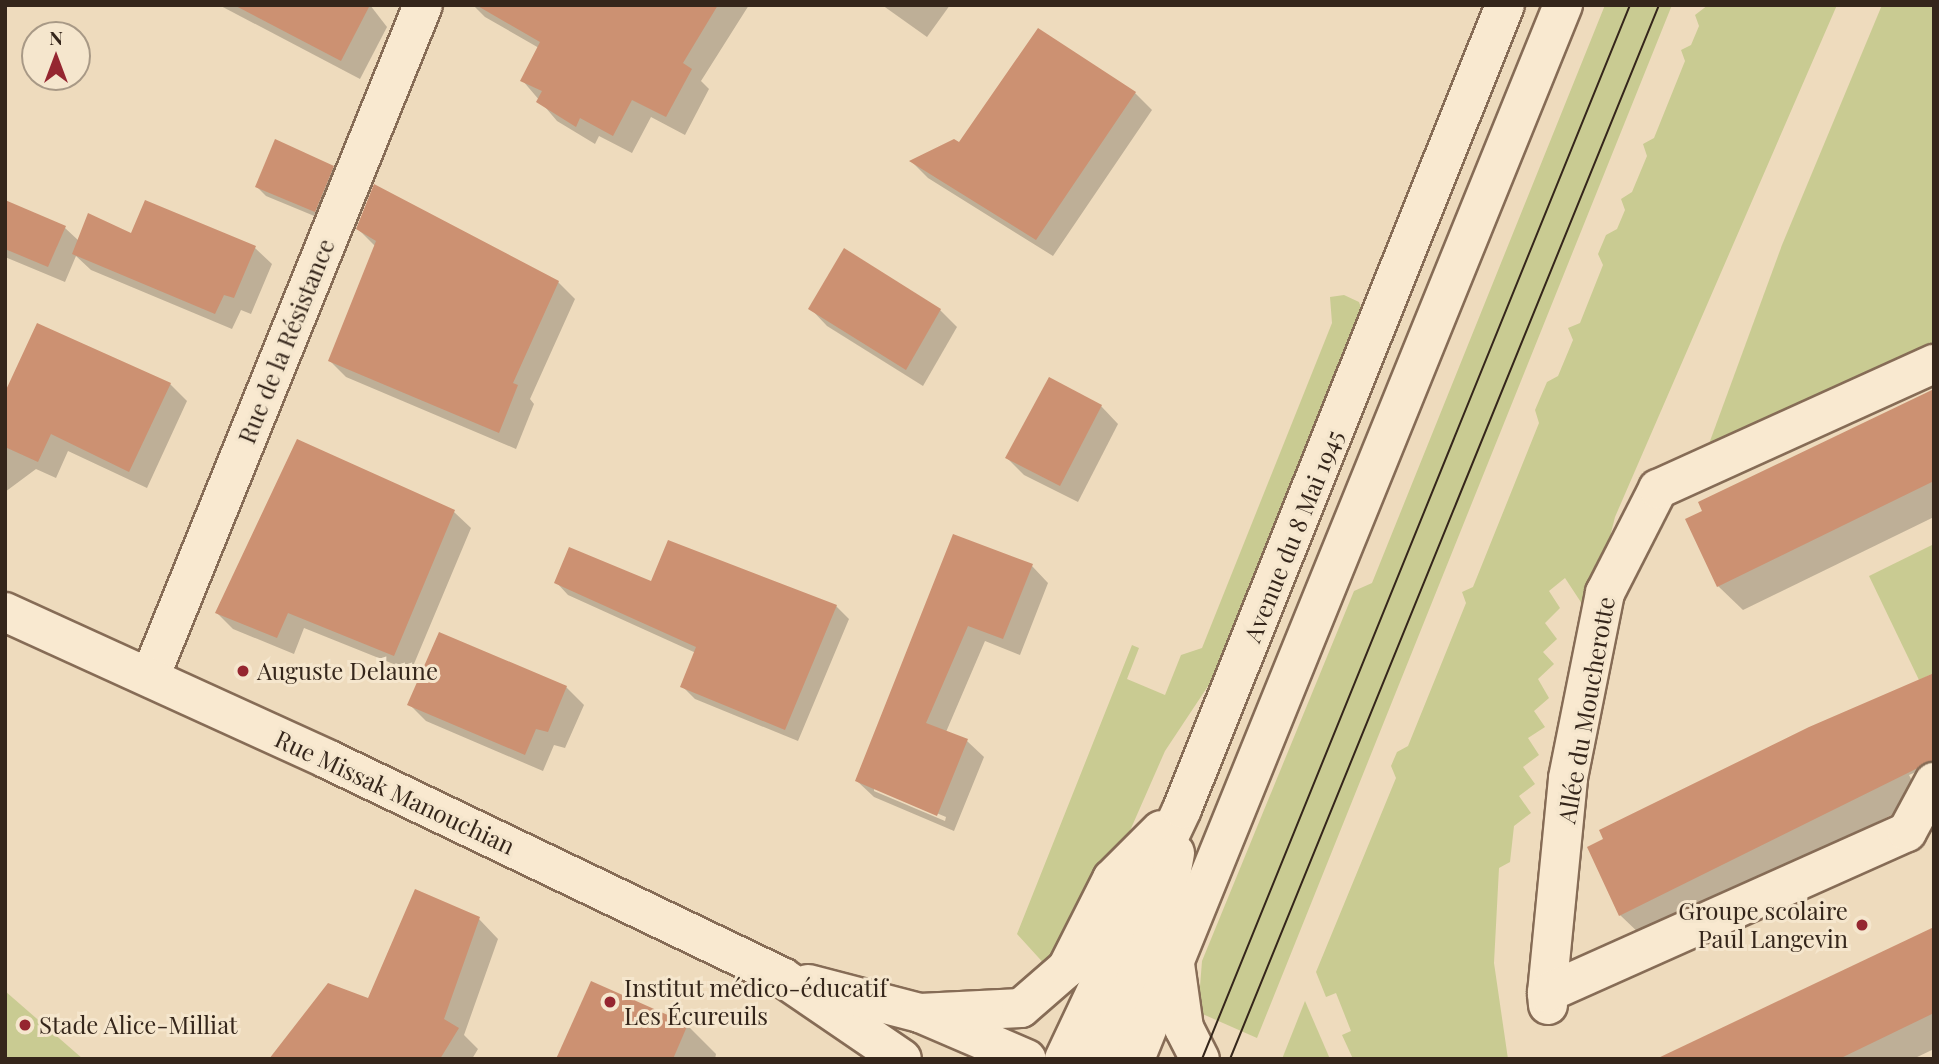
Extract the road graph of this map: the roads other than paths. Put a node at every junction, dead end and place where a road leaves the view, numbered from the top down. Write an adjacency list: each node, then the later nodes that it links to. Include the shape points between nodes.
1 (423, 5): 6 (street, Rue de la Résistance)
2 (1505, 5): 8 (street, Avenue du 8 Mai 1945)
3 (1563, 5): 9 (street)
4 (1934, 364): 7 (street, Allée du Moucherotte, via 1658,489 1605,593 1568,778 1547,999 1907,831)
5 (5, 612): 6 (street, Rue Missak Manouchian)
6 (150, 677): 10 (street, Rue Missak Manouchian)
7 (1934, 782)
8 (1182, 809): 12 (street, via 1112,879 1067,968 1021,1008); 16 (street, Avenue du 8 Mai 1945); 17 (street, via 1165,908)
9 (1175, 963): 18 (street); 19 (street, via 1184,1028)
10 (782, 977): 11 (street, Rue Missak Manouchian); 12 (street, Rue Missak Manouchian)
11 (834, 1013): 13 (street, Rue Missak Manouchian); 14 (street, via 890,1022)
12 (920, 1013): 15 (street, Rue Missak Manouchian)
13 (902, 1059)
14 (967, 1059)
15 (1027, 1059)
16 (1064, 1059)
17 (1103, 1059)
18 (1135, 1059)
19 (1200, 1059)

